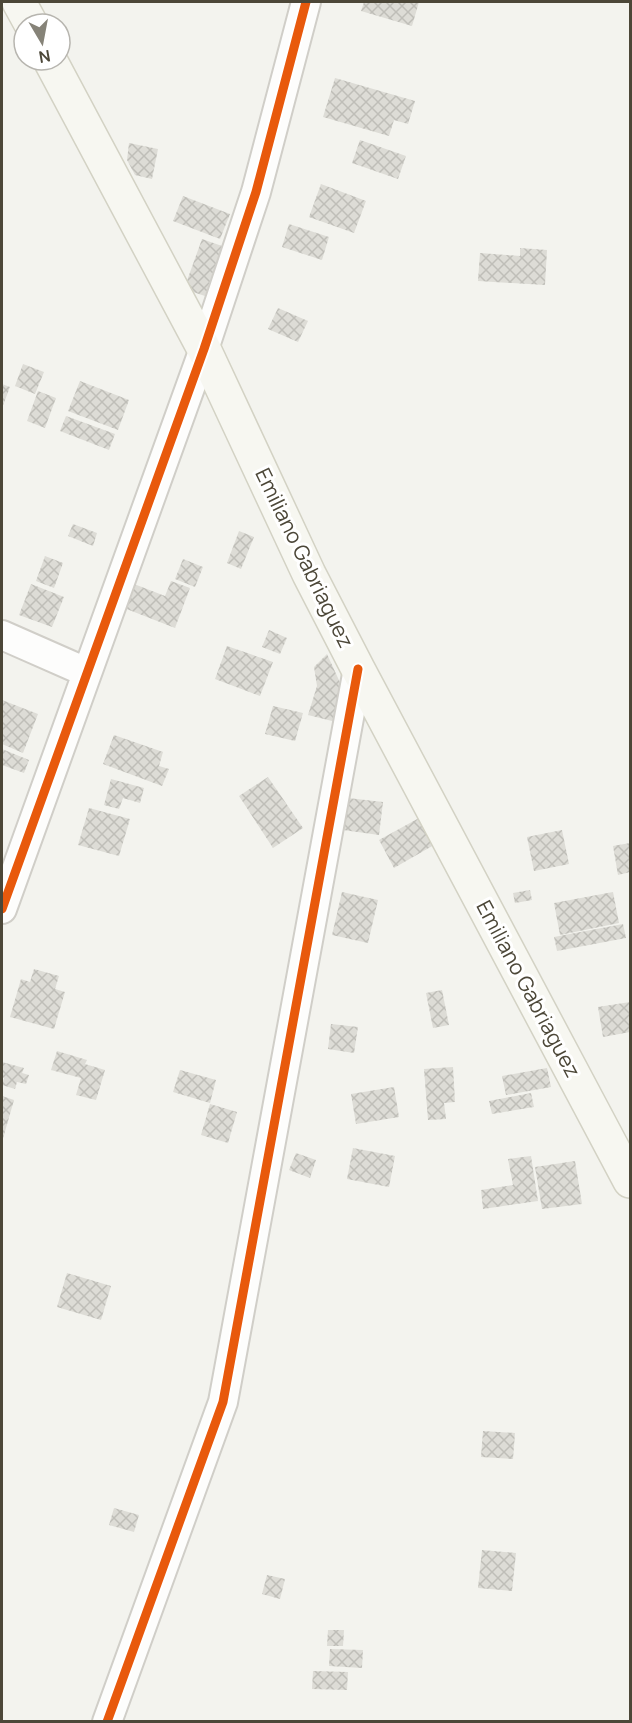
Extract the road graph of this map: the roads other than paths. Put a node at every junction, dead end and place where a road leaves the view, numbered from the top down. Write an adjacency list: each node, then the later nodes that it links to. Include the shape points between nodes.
1 (306, 2): 3 (street, via 256,192)
2 (56, 72): 3 (main road, Emiliano Gabriaguez)
3 (204, 349): 5 (main road, Emiliano Gabriaguez); 6 (street)
4 (2, 635): 6 (street)
5 (358, 669): 8 (main road, Emiliano Gabriaguez); 9 (street, via 223,1402)
6 (86, 672): 7 (street)
7 (2, 909)
8 (630, 1181)
9 (107, 1722)

